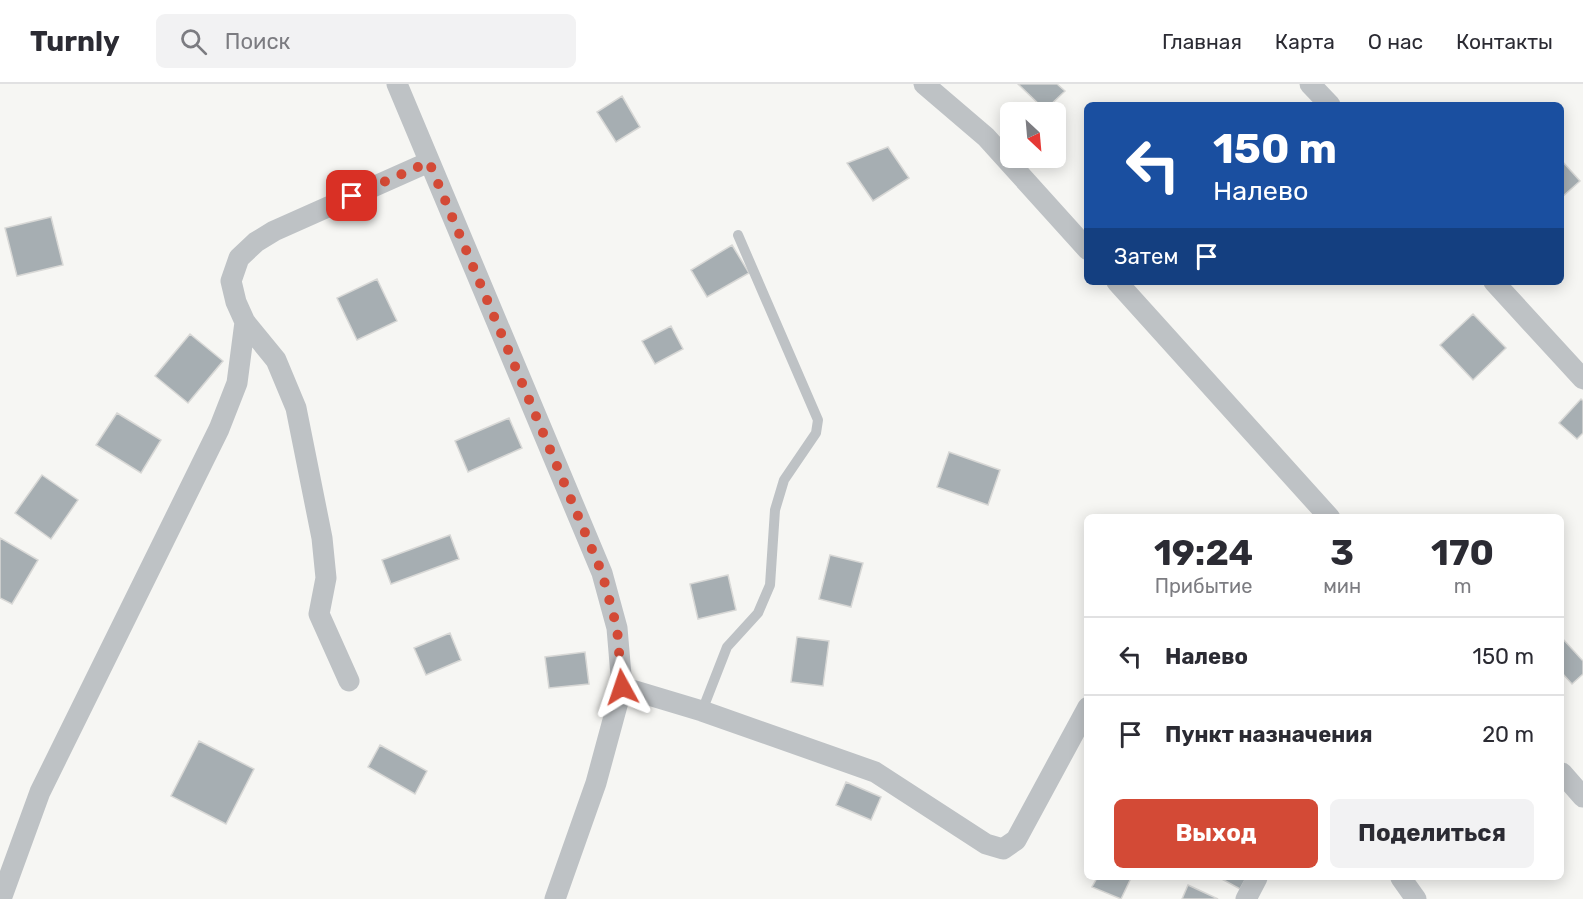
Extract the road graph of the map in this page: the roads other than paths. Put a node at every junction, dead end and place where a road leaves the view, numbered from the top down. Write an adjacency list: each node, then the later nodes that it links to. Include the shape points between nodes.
1 (397, 84): 5 (street)
2 (924, 84): 7 (street, via 986,137)
3 (1310, 84): 4 (street)
4 (1327, 102)
5 (429, 162): 10 (street, via 256,242 239,258 231,281); 14 (street, via 602,573 617,628)
6 (738, 235): 15 (lane, via 818,420 816,433 784,480 775,510 770,585 758,614 727,647)
7 (1084, 246)
8 (1120, 285): 12 (street)
9 (1497, 285): 11 (street)
10 (245, 322): 13 (street, via 276,360 296,408 322,538 326,578 319,614); 21 (street, via 237,382 219,429 40,792)
11 (1583, 379)
12 (1326, 514)
13 (349, 681)
14 (622, 687): 15 (street); 22 (street, via 596,783)
15 (702, 711): 16 (street, via 875,772 986,844 1003,849 1016,840)
16 (1084, 714)
17 (1564, 775): 18 (street)
18 (1583, 797)
19 (1256, 880): 23 (street)
20 (1402, 880): 24 (street)
21 (1, 899)
22 (555, 899)
23 (1246, 899)
24 (1416, 899)

